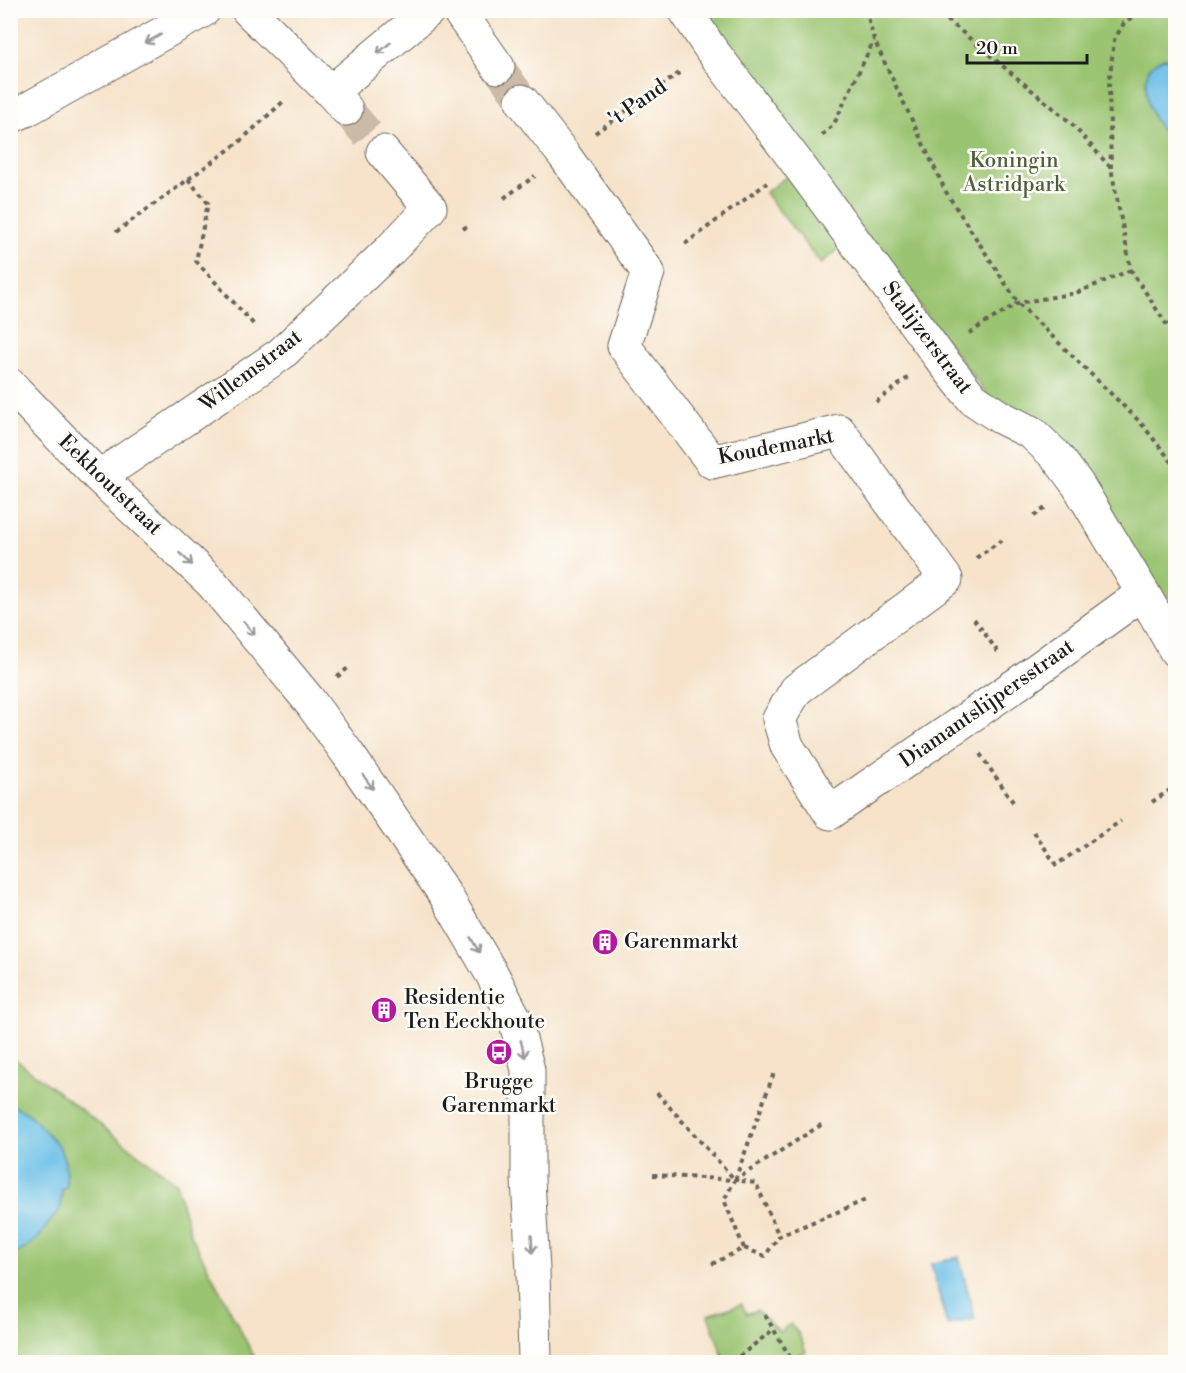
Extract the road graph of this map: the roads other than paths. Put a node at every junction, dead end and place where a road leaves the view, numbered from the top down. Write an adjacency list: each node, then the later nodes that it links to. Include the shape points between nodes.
1 (204, 10): 8 (street, one-way to 8)
2 (248, 10): 3 (street, one-way to 2, via 330,92)
3 (429, 10)
4 (458, 10): 6 (street)
5 (685, 10): 12 (street, Stalijzerstraat, via 973,399 1032,433 1057,457)
6 (498, 67)
7 (522, 101): 14 (street, Koudemarkt, via 648,272 624,346 712,462 839,431 946,579 796,690 780,719 787,746)
8 (10, 117)
9 (383, 152): 11 (street, Willemstraat, via 430,208 281,354)
10 (10, 384): 11 (street, Eekhoutstraat)
11 (99, 477): 15 (street, Eekhoutstraat, one-way to 15, via 212,582 308,699 446,896 515,1019 528,1070)
12 (1143, 593): 13 (street, Stalijzerstraat); 14 (street, Diamantslijpersstraat)
13 (1176, 651)
14 (831, 813)
15 (536, 1362)

